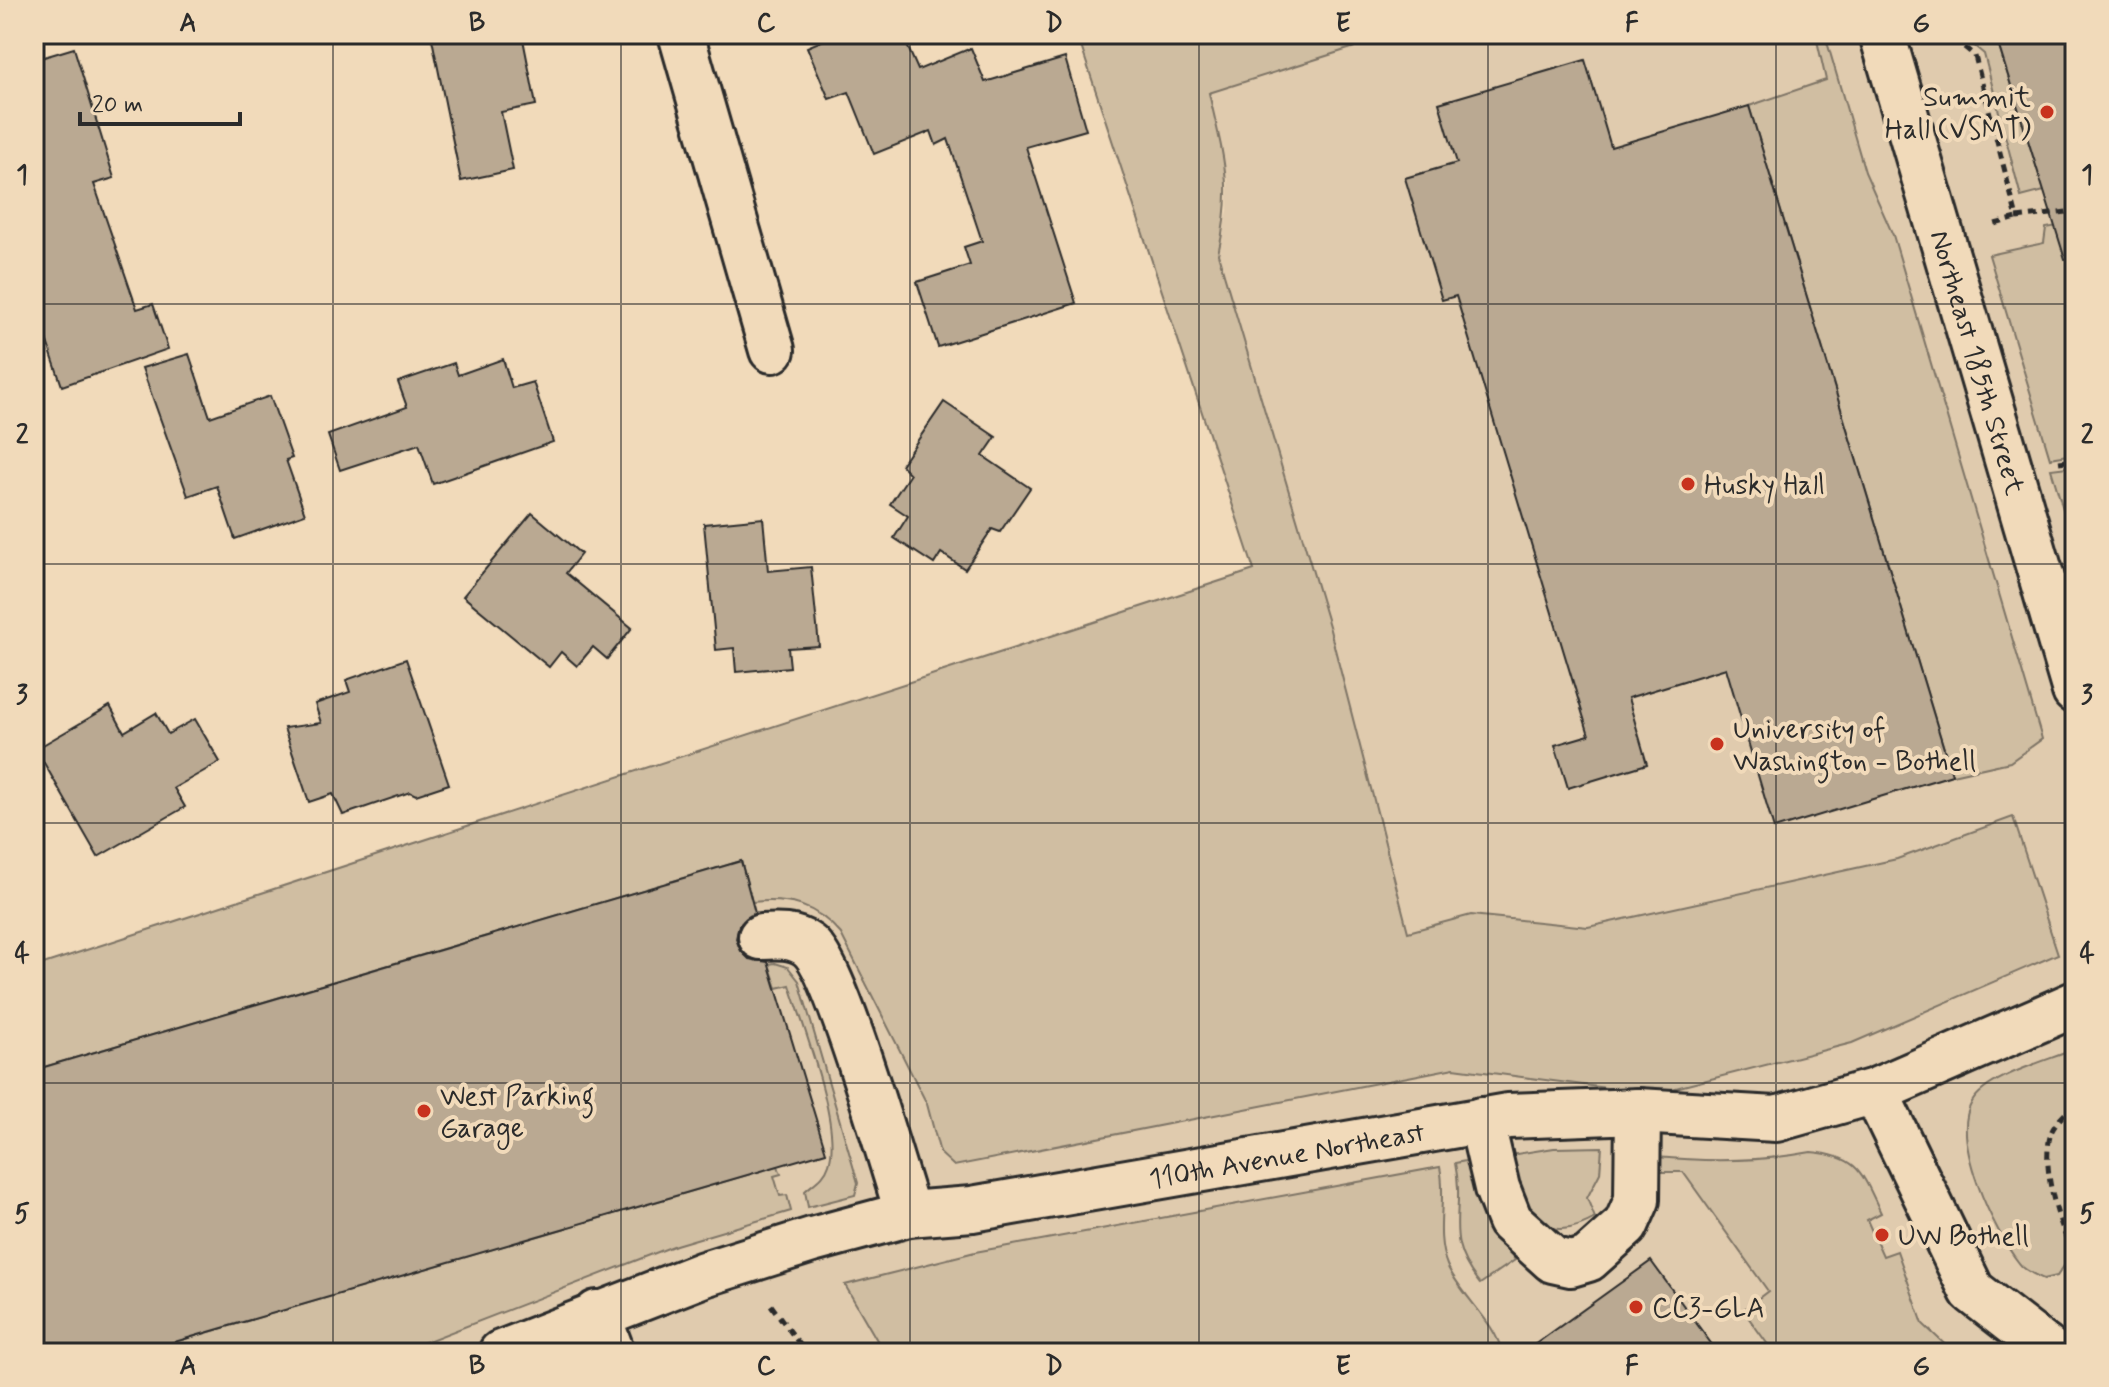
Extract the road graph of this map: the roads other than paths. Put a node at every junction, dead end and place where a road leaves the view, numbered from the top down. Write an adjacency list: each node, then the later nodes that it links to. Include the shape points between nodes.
1 (681, 34): 3 (street)
2 (1882, 34): 4 (street, Northeast 185th Street)
3 (772, 350)
4 (2075, 691)
5 (761, 937): 10 (street, via 785,935 810,946 835,988)
6 (2075, 1004): 7 (street, 110th Avenue Northeast)
7 (1875, 1091): 8 (street, 110th Avenue Northeast, via 1776,1119); 14 (street, via 1972,1291)
8 (1638, 1111): 9 (street, 110th Avenue Northeast); 9 (street, via 1637,1200 1626,1225 1588,1259 1571,1264 1553,1260 1510,1221)
9 (1481, 1120): 10 (street, 110th Avenue Northeast, via 972,1209)
10 (908, 1214): 11 (street, 110th Avenue Northeast, via 704,1274)
11 (597, 1313): 12 (street, 110th Avenue Northeast); 13 (street)
12 (501, 1353)
13 (612, 1353)
14 (2052, 1353)

